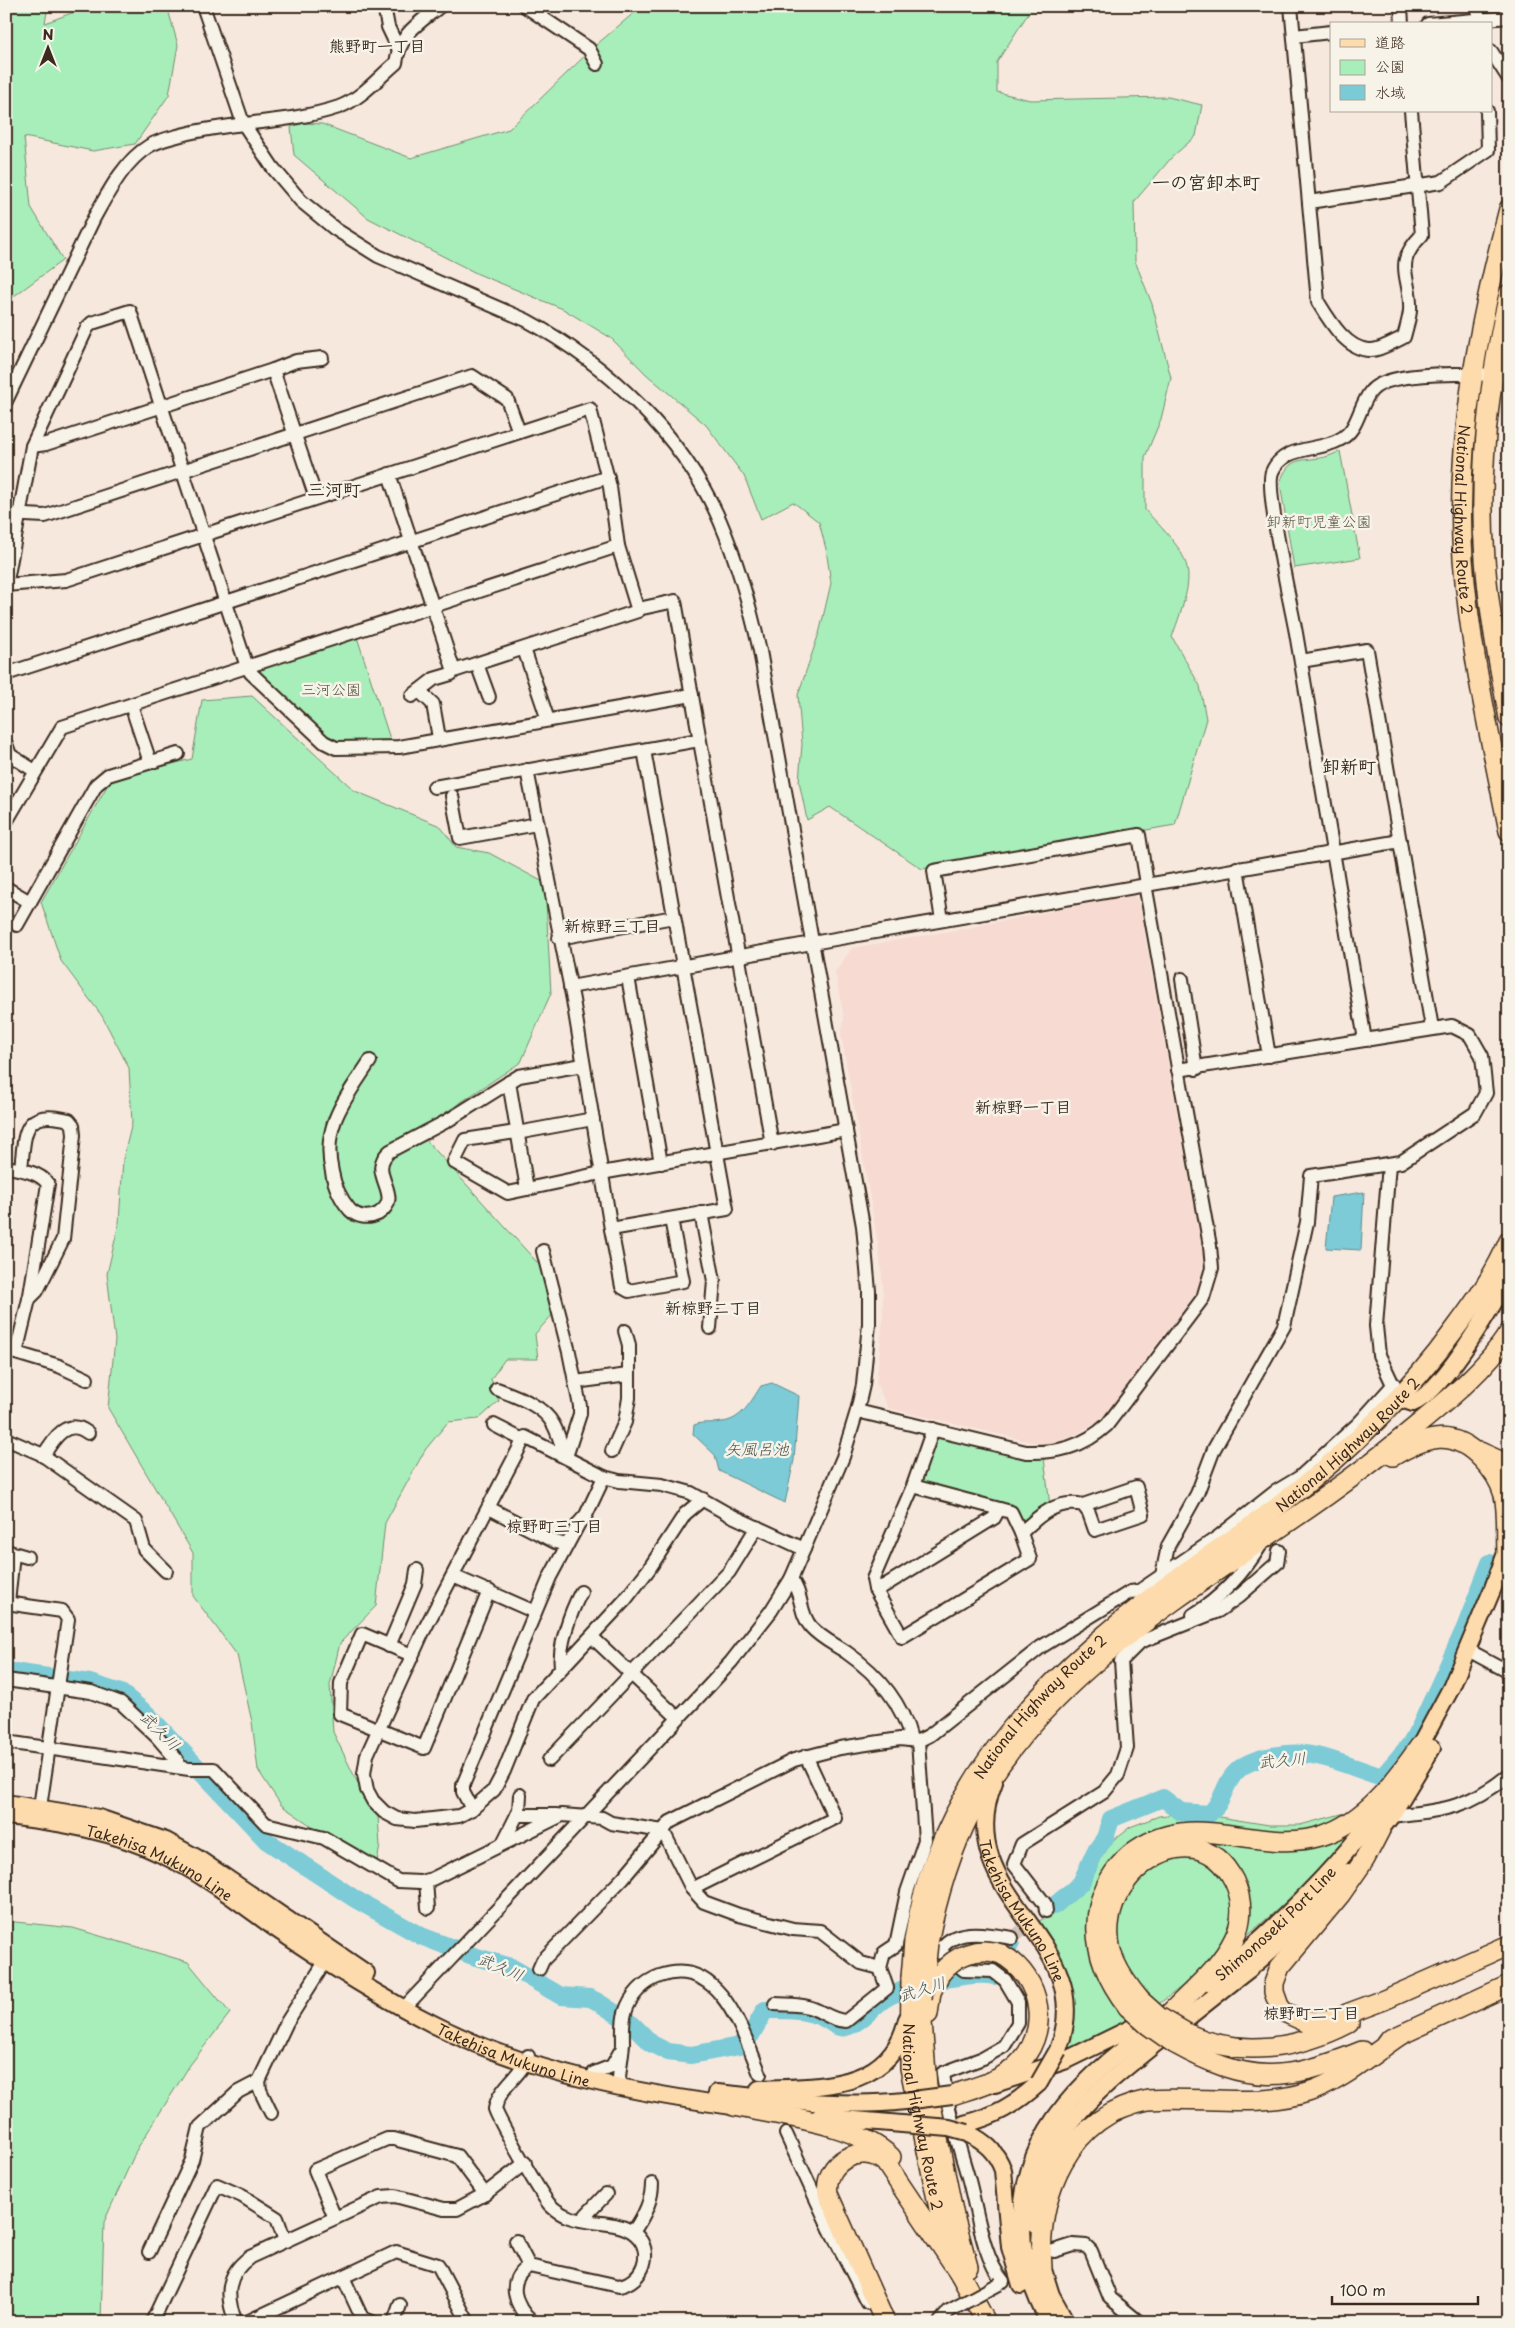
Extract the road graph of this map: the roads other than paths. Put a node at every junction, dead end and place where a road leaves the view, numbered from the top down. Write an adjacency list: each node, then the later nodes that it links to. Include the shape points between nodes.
1 (203, 6): 19 (street)
2 (384, 6): 13 (street, via 388,27)
3 (440, 6): 13 (street, via 404,37)
4 (525, 6): 15 (street, via 589,49)
5 (1291, 6): 12 (street)
6 (1401, 6): 9 (street)
7 (1477, 6): 10 (street)
8 (1509, 17): 10 (street)
9 (1402, 22)
10 (1479, 22)
11 (1330, 32): 12 (street)
12 (1294, 36): 21 (street)
13 (398, 48): 19 (street, via 396,63 362,93 340,106 287,119)
14 (1492, 53): 16 (street)
15 (597, 64)
16 (1509, 79)
17 (1411, 112): 20 (street)
18 (1486, 112): 20 (street, via 1488,150 1442,182)
19 (243, 123): 28 (street, via 157,141 137,155 102,203); 80 (street, via 286,184 335,229 378,256 545,330 616,382 678,450 719,519 747,594)
20 (1419, 186): 21 (street); 21 (street, via 1422,236 1410,247 1404,264 1410,310 1404,338 1372,351 1355,347 1331,324 1318,302)
21 (1309, 202)
22 (1509, 209): 26 (highway, National Highway Route 2, via 1490,279)
23 (1509, 294): 27 (highway, National Highway Route 2)
24 (322, 358): 25 (street, via 296,361)
25 (274, 370): 29 (street); 31 (street)
26 (1472, 374): 27 (street); 47 (street, via 1404,377 1383,382 1370,392 1355,425 1343,438 1330,445 1290,453 1273,469 1271,492); 69 (highway, National Highway Route 2, via 1462,483 1463,558 1477,674)
27 (1501, 376): 55 (highway, National Highway Route 2, via 1485,481 1484,557 1492,632)
28 (6, 401)
29 (162, 406): 32 (street); 32 (street, via 130,311 92,323 87,328); 33 (street)
30 (519, 432): 31 (street, via 507,399 472,376); 34 (street); 35 (street, via 590,409)
31 (293, 434): 33 (street); 36 (street)
32 (32, 446): 38 (street)
33 (182, 471): 38 (street, via 45,516); 39 (street)
34 (389, 474): 36 (street); 40 (street)
35 (608, 477): 40 (street); 41 (street)
36 (316, 498): 39 (street)
37 (6, 514): 38 (street)
38 (19, 515): 42 (street)
39 (204, 534): 42 (street, via 66,580); 43 (street)
40 (410, 541): 43 (street); 44 (street)
41 (618, 546): 44 (street); 45 (street)
42 (6, 586)
43 (225, 601): 49 (street); 51 (street)
44 (433, 607): 49 (street); 50 (street)
45 (638, 608): 46 (street, via 638,611); 52 (street, via 675,601)
46 (524, 648): 48 (street); 56 (street)
47 (1301, 661): 70 (street, via 1367,650); 71 (street)
48 (477, 664): 50 (street); 53 (street)
49 (247, 667): 54 (street); 57 (street, via 310,730 336,748 399,746)
50 (454, 671): 57 (street, via 434,679 415,693 433,704)
51 (6, 674)
52 (692, 695): 56 (street); 58 (street)
53 (488, 697)
54 (131, 705): 62 (street); 64 (street, via 62,728)
55 (1509, 718)
56 (548, 720): 57 (street)
57 (439, 738)
58 (699, 740): 60 (street); 81 (street)
59 (6, 744): 64 (street, via 10,755)
60 (644, 750): 63 (street); 76 (street)
61 (178, 754): 62 (street)
62 (150, 762): 75 (street, via 108,775 96,785)
63 (527, 770): 65 (street); 68 (street)
64 (35, 771): 67 (street)
65 (434, 787)
66 (452, 796): 68 (street, via 460,838)
67 (6, 822)
68 (537, 824): 79 (street)
69 (1509, 831)
70 (1400, 841): 71 (street); 86 (street)
71 (1333, 853): 72 (street); 87 (street)
72 (1238, 868): 73 (street); 88 (street)
73 (1146, 884): 77 (street); 77 (street, via 1138,834 934,872); 92 (street)
74 (6, 888): 75 (street)
75 (30, 902): 78 (street)
76 (674, 917): 79 (street); 82 (street)
77 (942, 920): 80 (street)
78 (17, 926)
79 (559, 938): 85 (street)
80 (812, 943): 81 (street); 95 (street)
81 (738, 957): 82 (street); 97 (street)
82 (683, 966): 83 (street); 98 (street)
83 (628, 977): 85 (street); 99 (street)
84 (1182, 980): 91 (street)
85 (570, 988): 90 (street)
86 (1432, 1028): 87 (street); 100 (street, via 1459,1028 1476,1041 1485,1070 1484,1099 1467,1119 1401,1162)
87 (1365, 1040): 88 (street)
88 (1269, 1056): 91 (street)
89 (370, 1062): 93 (street, via 336,1115 329,1142 333,1180 345,1205 360,1216 379,1213 388,1202 389,1191 380,1170 384,1156)
90 (583, 1065): 93 (street, via 520,1076); 94 (street)
91 (1196, 1069): 92 (street)
92 (1178, 1070): 127 (street, via 1212,1257 1210,1279 1203,1298 1111,1420 1098,1433 1078,1445 1054,1452 1026,1452)
93 (509, 1082): 96 (street)
94 (593, 1119): 96 (street); 103 (street)
95 (846, 1130): 97 (street); 125 (street, via 863,1226 869,1290 867,1354)
96 (516, 1132): 104 (street); 104 (street, via 465,1140 454,1162 508,1193)
97 (772, 1144): 98 (street)
98 (717, 1154): 99 (street); 105 (street, via 727,1208)
99 (662, 1163): 103 (street)
100 (1389, 1164): 124 (street, via 1376,1326 1379,1355); 155 (street, via 1311,1176 1307,1222 1284,1326 1214,1449 1197,1494 1168,1546)
101 (6, 1167): 102 (street)
102 (21, 1169): 113 (street, via 48,1184); 113 (street, via 26,1131 31,1122 39,1118 70,1120 74,1135 63,1239)
103 (601, 1173): 104 (street); 107 (street)
104 (527, 1189)
105 (701, 1213): 106 (street); 115 (street, via 714,1281)
106 (670, 1219): 107 (street); 107 (street, via 683,1281 628,1291 622,1287)
107 (611, 1229)
108 (1509, 1241): 119 (highway, National Highway Route 2, via 1474,1304)
109 (543, 1251): 122 (street)
110 (1509, 1265): 119 (main road, via 1459,1336)
111 (1509, 1277): 114 (main road)
112 (1509, 1287): 114 (main road)
113 (30, 1299): 118 (street)
114 (1494, 1302): 124 (main road, via 1466,1346 1425,1397 1413,1404)
115 (710, 1328)
116 (625, 1331): 120 (street, via 629,1345)
117 (1508, 1335): 136 (highway, National Highway Route 2, via 1443,1404)
118 (11, 1351): 121 (street, via 59,1366)
119 (1430, 1362): 124 (highway, National Highway Route 2)
120 (628, 1375): 122 (street); 132 (street, via 627,1413)
121 (87, 1379)
122 (575, 1382): 134 (street, via 580,1414)
123 (496, 1389): 134 (street, via 538,1408 553,1424)
124 (1396, 1391): 155 (street, via 1252,1514); 201 (highway, National Highway Route 2, via 1354,1443 1306,1484 1094,1644 1013,1724 976,1774 947,1830 924,1893)
125 (856, 1411): 127 (street); 147 (street, via 842,1457)
126 (494, 1425): 130 (street)
127 (933, 1429): 138 (street)
128 (88, 1433): 133 (street, via 81,1428 70,1427 58,1434)
129 (6, 1439): 133 (street)
130 (523, 1440): 134 (street, via 525,1437); 141 (street)
131 (1471, 1447): 135 (highway); 136 (highway, via 1456,1439 1433,1438); 148 (highway, via 1490,1467 1502,1488)
132 (612, 1451)
133 (44, 1456): 153 (street, via 136,1521 144,1549)
134 (566, 1457): 137 (street)
135 (1509, 1465)
136 (1363, 1470): 145 (highway, National Highway Route 2)
137 (604, 1477): 139 (street, via 678,1488); 146 (street)
138 (913, 1486): 142 (street); 158 (street, via 873,1580)
139 (703, 1499): 143 (street, via 711,1506); 164 (street, via 685,1514 640,1582)
140 (1083, 1505): 140 (street, via 1095,1530 1143,1514 1136,1487); 144 (street, via 1059,1504 1035,1518)
141 (488, 1508): 146 (street); 156 (street)
142 (998, 1509): 144 (street, via 1011,1512); 158 (street, via 994,1518)
143 (757, 1527): 147 (street); 170 (street, via 729,1572)
144 (1021, 1533): 158 (street, via 1030,1559 902,1637)
145 (1264, 1539): 163 (street, via 1250,1563 1207,1606); 180 (highway, National Highway Route 2, via 1170,1604 1104,1657 1047,1710)
146 (567, 1546): 162 (street)
147 (804, 1549): 157 (street)
148 (1508, 1549): 166 (main road, Shimonoseki Port Line)
149 (1279, 1551): 163 (street, via 1277,1563 1238,1597 1218,1611)
150 (9, 1553): 151 (street); 161 (street)
151 (27, 1557)
152 (417, 1570): 165 (street, via 416,1584)
153 (166, 1571)
154 (1509, 1571): 166 (main road, Shimonoseki Port Line)
155 (1162, 1575): 175 (street, via 1139,1591 1123,1595 1040,1647 939,1729)
156 (453, 1576): 159 (street); 167 (street)
157 (791, 1578): 173 (street, via 748,1640); 175 (street, via 799,1589 810,1626 866,1667 892,1696)
158 (875, 1589)
159 (489, 1591): 162 (street); 174 (street, via 424,1748)
160 (581, 1592): 168 (street, via 572,1609 561,1657)
161 (7, 1603): 172 (street, via 62,1611 68,1618)
162 (535, 1612): 187 (street, via 463,1785)
163 (1172, 1628): 198 (street, via 1140,1642 1121,1660 1127,1748 1118,1775 1104,1792 1040,1831 1022,1844 1018,1852 1014,1864 1045,1904)
164 (592, 1637): 168 (street); 170 (street)
165 (388, 1646): 167 (street); 174 (street, via 362,1634 341,1683 340,1714)
166 (1472, 1653): 169 (street); 177 (main road, Shimonoseki Port Line); 192 (main road, Shimonoseki Port Line, via 1446,1723)
167 (412, 1655): 174 (street)
168 (562, 1668): 187 (street, via 533,1699 494,1790)
169 (1509, 1672)
170 (632, 1674): 173 (street); 181 (street)
171 (6, 1680): 172 (street)
172 (58, 1686): 178 (street); 182 (street, via 103,1695 121,1703)
173 (678, 1718): 191 (street)
174 (378, 1731): 187 (street, via 367,1755 364,1774 370,1795 384,1812 398,1819 414,1821 450,1818)
175 (914, 1740): 179 (street, via 840,1748); 200 (street, via 925,1840 907,1892)
176 (6, 1742): 178 (street)
177 (1420, 1746): 204 (main road, Shimonoseki Port Line, via 1393,1791 1340,1860 1292,1911); 215 (highway, via 1394,1784 1378,1799 1344,1825 1321,1835 1286,1840 1212,1831 1182,1831 1155,1839 1122,1862 1107,1884 1096,1928 1106,1973)
178 (49, 1748): 182 (street); 186 (street)
179 (806, 1756): 193 (street, via 670,1822); 196 (street, via 835,1818)
180 (1008, 1756): 201 (highway, National Highway Route 2, via 982,1793 954,1850 940,1890); 232 (main road, Takehisa Mukuno Line, bridge, via 988,1799 989,1853 1003,1886 1045,1945 1061,1974 1066,1989 1068,2018 1058,2050 1039,2083 1011,2106)
181 (549, 1760)
182 (183, 1767): 195 (street, via 214,1769 266,1824 324,1838 398,1881)
183 (1509, 1775): 192 (street, via 1472,1801)
184 (520, 1795): 188 (street)
185 (6, 1803): 186 (main road, Takehisa Mukuno Line)
186 (40, 1807): 205 (main road, Takehisa Mukuno Line, via 99,1818 166,1841 197,1858)
187 (472, 1809)
188 (517, 1815): 189 (street); 194 (street)
189 (562, 1815): 191 (street); 194 (street)
190 (6, 1816): 205 (main road, Takehisa Mukuno Line, via 95,1831 162,1854)
191 (584, 1816): 193 (street); 216 (street)
192 (1386, 1823): 214 (highway, via 1340,1895 1280,1967 1274,1983 1279,2006 1284,2012 1306,2022 1333,2019); 247 (main road, Shimonoseki Port Line, via 1328,1894 1278,1943 1122,2070 1079,2110 1052,2152 1041,2183)
193 (663, 1831): 196 (street); 208 (street, via 623,1878 543,1960)
194 (503, 1843): 195 (street, via 446,1874)
195 (426, 1881): 197 (street)
196 (692, 1889): 207 (street, via 704,1902 724,1910 793,1929 820,1931 861,1963)
197 (428, 1908)
198 (1046, 1911)
199 (1012, 1938): 201 (street, via 966,1934 943,1944)
200 (896, 1945): 201 (street); 207 (street, via 884,1953)
201 (927, 1945): 206 (street, via 964,1970); 213 (highway, National Highway Route 2, bridge)
202 (1509, 1945): 209 (highway)
203 (1509, 1954): 209 (highway)
204 (1242, 1956): 210 (main road, Takehisa Mukuno Line); 219 (main road, Shimonoseki Port Line)
205 (329, 1957): 216 (main road, Takehisa Mukuno Line); 226 (street, via 287,2022)
206 (1001, 1964): 213 (highway, bridge, via 976,1952 959,1956 945,1967); 229 (highway, via 1030,1980 1038,1999 1038,2025 1031,2046 1016,2067 1006,2074); 260 (street, bridge, via 1018,2002 1015,2032 993,2054 943,2073 952,2123 987,2250 996,2273 1003,2281 949,2311)
207 (880, 1968): 217 (street, via 887,1988 846,2020 838,2020 802,2005)
208 (540, 1969)
209 (1450, 1972): 214 (highway)
210 (1199, 1983): 215 (highway, via 1233,1941 1241,1918 1240,1897 1232,1878 1212,1856 1194,1850 1171,1850 1148,1859 1127,1879 1113,1904 1111,1948); 219 (highway); 229 (main road, Takehisa Mukuno Line, via 1149,2019 1091,2049 1030,2073)
211 (1509, 1985): 218 (highway)
212 (1509, 1995): 218 (highway)
213 (918, 2000): 228 (main road, via 891,2055 861,2077 836,2083); 248 (highway, National Highway Route 2, via 909,2048 913,2089 944,2233); 261 (highway, National Highway Route 2, via 924,2063 959,2236)
214 (1384, 2000): 221 (highway, via 1337,2029 1292,2045 1228,2047)
215 (1134, 2003): 221 (highway, bridge, via 1148,2025)
216 (407, 2004): 223 (main road, Takehisa Mukuno Line, via 436,2025)
217 (776, 2004)
218 (1470, 2004): 220 (highway)
219 (1169, 2014): 247 (main road, Shimonoseki Port Line, via 1078,2090 1044,2136 1029,2172 1023,2202 1022,2247)
220 (1399, 2036): 221 (highway, via 1327,2066 1285,2075 1242,2072 1212,2062); 247 (highway, via 1335,2079 1297,2096 1265,2100 1148,2100 1108,2114 1080,2139 1056,2175 1043,2218)
221 (1182, 2039)
222 (623, 2044): 224 (street, via 612,2066); 225 (street, via 625,2012 633,1997 650,1980 684,1973 717,1988); 227 (street)
223 (527, 2059): 224 (main road, Takehisa Mukuno Line); 227 (main road, Takehisa Mukuno Line, via 559,2073); 234 (street, via 522,2070 500,2092 495,2109)
224 (594, 2073): 227 (main road, Takehisa Mukuno Line)
225 (760, 2074)
226 (259, 2081): 231 (street); 245 (street, via 238,2092 200,2127 192,2160)
227 (623, 2083): 228 (main road, Takehisa Mukuno Line); 230 (main road, Takehisa Mukuno Line)
228 (704, 2092): 229 (main road, Takehisa Mukuno Line, bridge, via 878,2104)
229 (952, 2095)
230 (734, 2106): 232 (main road, Takehisa Mukuno Line, bridge, via 870,2123); 240 (highway, via 845,2130 875,2143 902,2170)
231 (271, 2114)
232 (965, 2129): 262 (main road, via 987,2145 1000,2161 1006,2180 1013,2262 1023,2291)
233 (786, 2134): 258 (street, via 856,2283)
234 (525, 2163): 236 (street); 239 (street, via 549,2204 571,2218)
235 (652, 2184): 241 (street, via 650,2201)
236 (485, 2194): 238 (street, via 457,2209 388,2196); 238 (street, via 457,2156 387,2139 315,2170)
237 (606, 2194): 239 (street)
238 (335, 2218): 242 (street)
239 (584, 2220): 241 (street)
240 (929, 2228): 248 (highway); 259 (highway, via 890,2167 878,2156 845,2158 832,2170 826,2186 830,2201)
241 (633, 2232): 246 (street, via 642,2242 645,2263 639,2275 626,2285 612,2286)
242 (285, 2240): 251 (street, via 277,2218 217,2185); 252 (street, via 250,2257 235,2272 229,2286 228,2301)
243 (516, 2241): 246 (street)
244 (1054, 2251): 265 (street, via 1073,2245 1086,2246 1110,2298)
245 (149, 2252)
246 (528, 2266): 257 (street, via 518,2276 515,2294 519,2309)
247 (1035, 2272): 262 (main road); 263 (main road, Shimonoseki Port Line); 264 (main road, Shimonoseki Port Line)
248 (960, 2274): 261 (highway, National Highway Route 2)
249 (343, 2277): 253 (street); 254 (street, via 362,2318); 256 (street, via 396,2252 438,2265)
250 (400, 2305): 255 (street)
251 (152, 2322)
252 (236, 2322)
253 (247, 2322)
254 (372, 2322)
255 (394, 2322)
256 (468, 2322)
257 (532, 2322)
258 (880, 2322)
259 (886, 2322)
260 (940, 2322)
261 (988, 2322)
262 (1041, 2322)
263 (1049, 2322)
264 (1066, 2322)
265 (1139, 2322)

